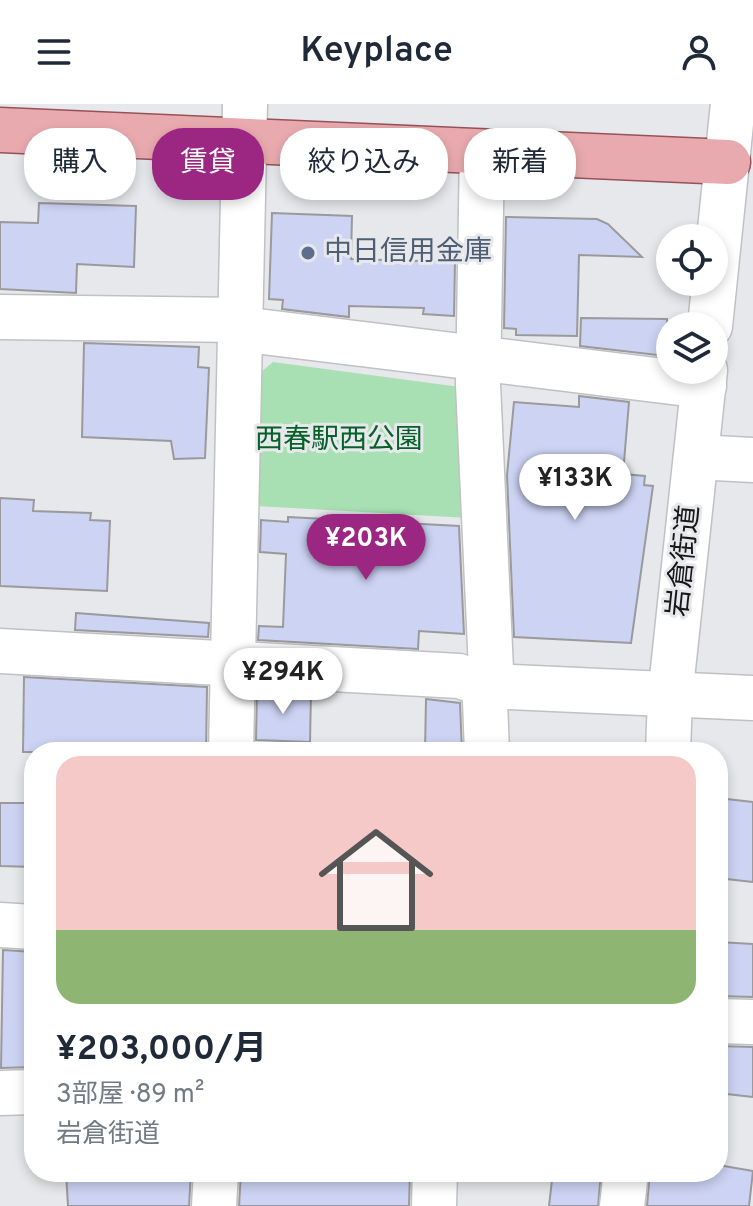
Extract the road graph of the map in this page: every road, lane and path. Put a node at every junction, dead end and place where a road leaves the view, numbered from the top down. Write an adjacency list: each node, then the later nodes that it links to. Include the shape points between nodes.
1 (733, 104): 6 (street)
2 (244, 123): 3 (main road); 4 (main road); 10 (street)
3 (0, 130)
4 (464, 150)
5 (576, 156): 6 (main road)
6 (740, 164): 8 (street)
7 (481, 200): 11 (street)
8 (713, 312)
9 (0, 317): 10 (street)
10 (240, 324): 11 (street); 17 (street)
11 (479, 358): 12 (street); 18 (street)
12 (656, 374)
13 (704, 384): 14 (street, 岩倉街道)
14 (696, 457): 15 (street); 19 (street, 岩倉街道)
15 (753, 460)
16 (0, 651): 17 (street)
17 (233, 664): 18 (street, via 459,676); 21 (street)
18 (489, 686): 19 (street); 22 (street)
19 (670, 697): 20 (street); 23 (street, 岩倉街道)
20 (753, 698)
21 (231, 742)
22 (487, 742)
23 (668, 742)
24 (0, 925): 25 (street)
25 (24, 926)
26 (728, 1021): 27 (street)
27 (753, 1022)
28 (24, 1092): 29 (street)
29 (0, 1093)
30 (215, 1182): 33 (street)
31 (435, 1182): 34 (street)
32 (625, 1182): 35 (street)
33 (214, 1206)
34 (434, 1206)
35 (622, 1206)

